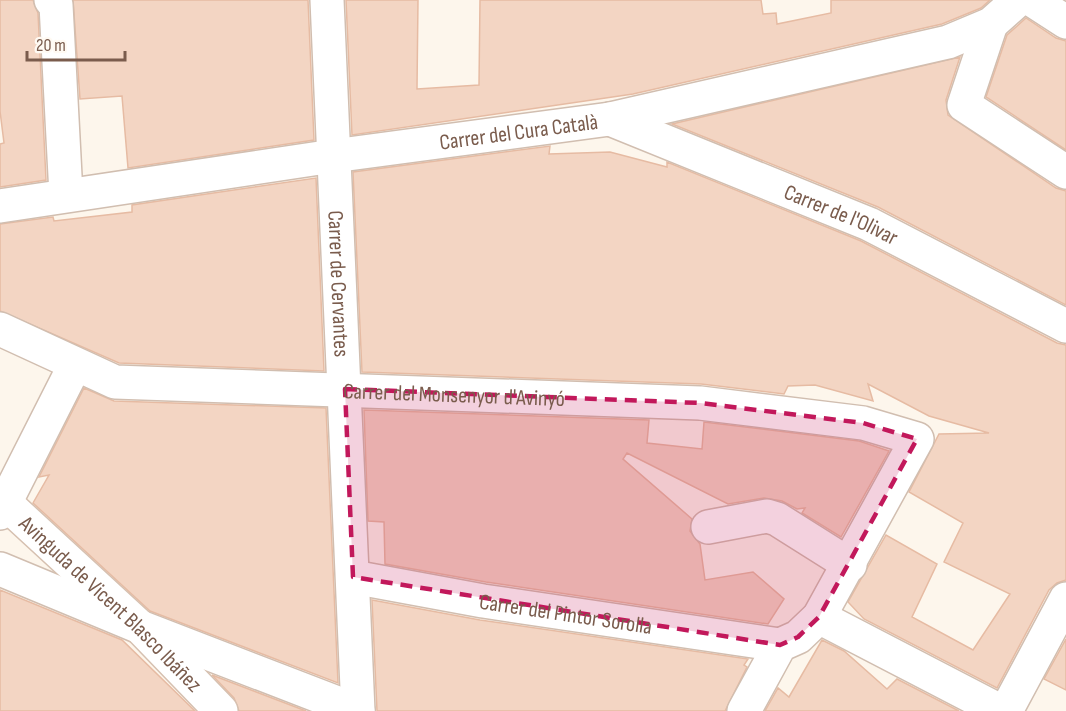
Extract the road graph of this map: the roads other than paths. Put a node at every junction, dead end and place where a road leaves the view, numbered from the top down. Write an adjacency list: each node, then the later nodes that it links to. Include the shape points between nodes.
1 (327, 0): 8 (street, Carrer de Cervantes)
2 (1018, 0): 6 (street, Carrer del Cura Català)
3 (1032, 0): 5 (street)
4 (56, 2): 10 (street)
5 (1066, 22)
6 (991, 24): 7 (street, Carrer del Cura Català, via 948,42); 9 (street, via 964,105)
7 (610, 119): 8 (street, Carrer del Cura Català); 12 (street, Carrer de l'Olivar, via 869,224)
8 (333, 156): 10 (street, Carrer del Cura Català); 15 (street, Carrer de Cervantes)
9 (1066, 172)
10 (66, 195): 11 (street, Carrer del Cura Català)
11 (0, 206)
12 (1066, 326)
13 (0, 329): 14 (street, Carrer del Monsenyor d'Avinyó)
14 (75, 365): 15 (street, Carrer del Monsenyor d'Avinyó, via 115,382); 16 (street)
15 (345, 389): 18 (street, Carrer del Monsenyor d'Avinyó, via 700,403 863,423 917,439); 20 (street, Carrer de Cervantes)
16 (2, 504): 23 (street, Avinguda de Vicent Blasco Ibáñez)
17 (708, 527): 18 (street, via 767,516)
18 (849, 565): 22 (street)
19 (0, 569): 23 (street)
20 (353, 577): 24 (street, Carrer del Pintor Sorolla, via 483,601); 27 (street, Carrer de Cervantes)
21 (1066, 599): 25 (street)
22 (819, 617): 24 (street, via 798,638); 25 (street)
23 (140, 627): 26 (street, Avinguda de Vicent Blasco Ibáñez); 27 (street)
24 (780, 645): 28 (street)
25 (994, 709)
26 (221, 711)
27 (358, 711)
28 (744, 711)

